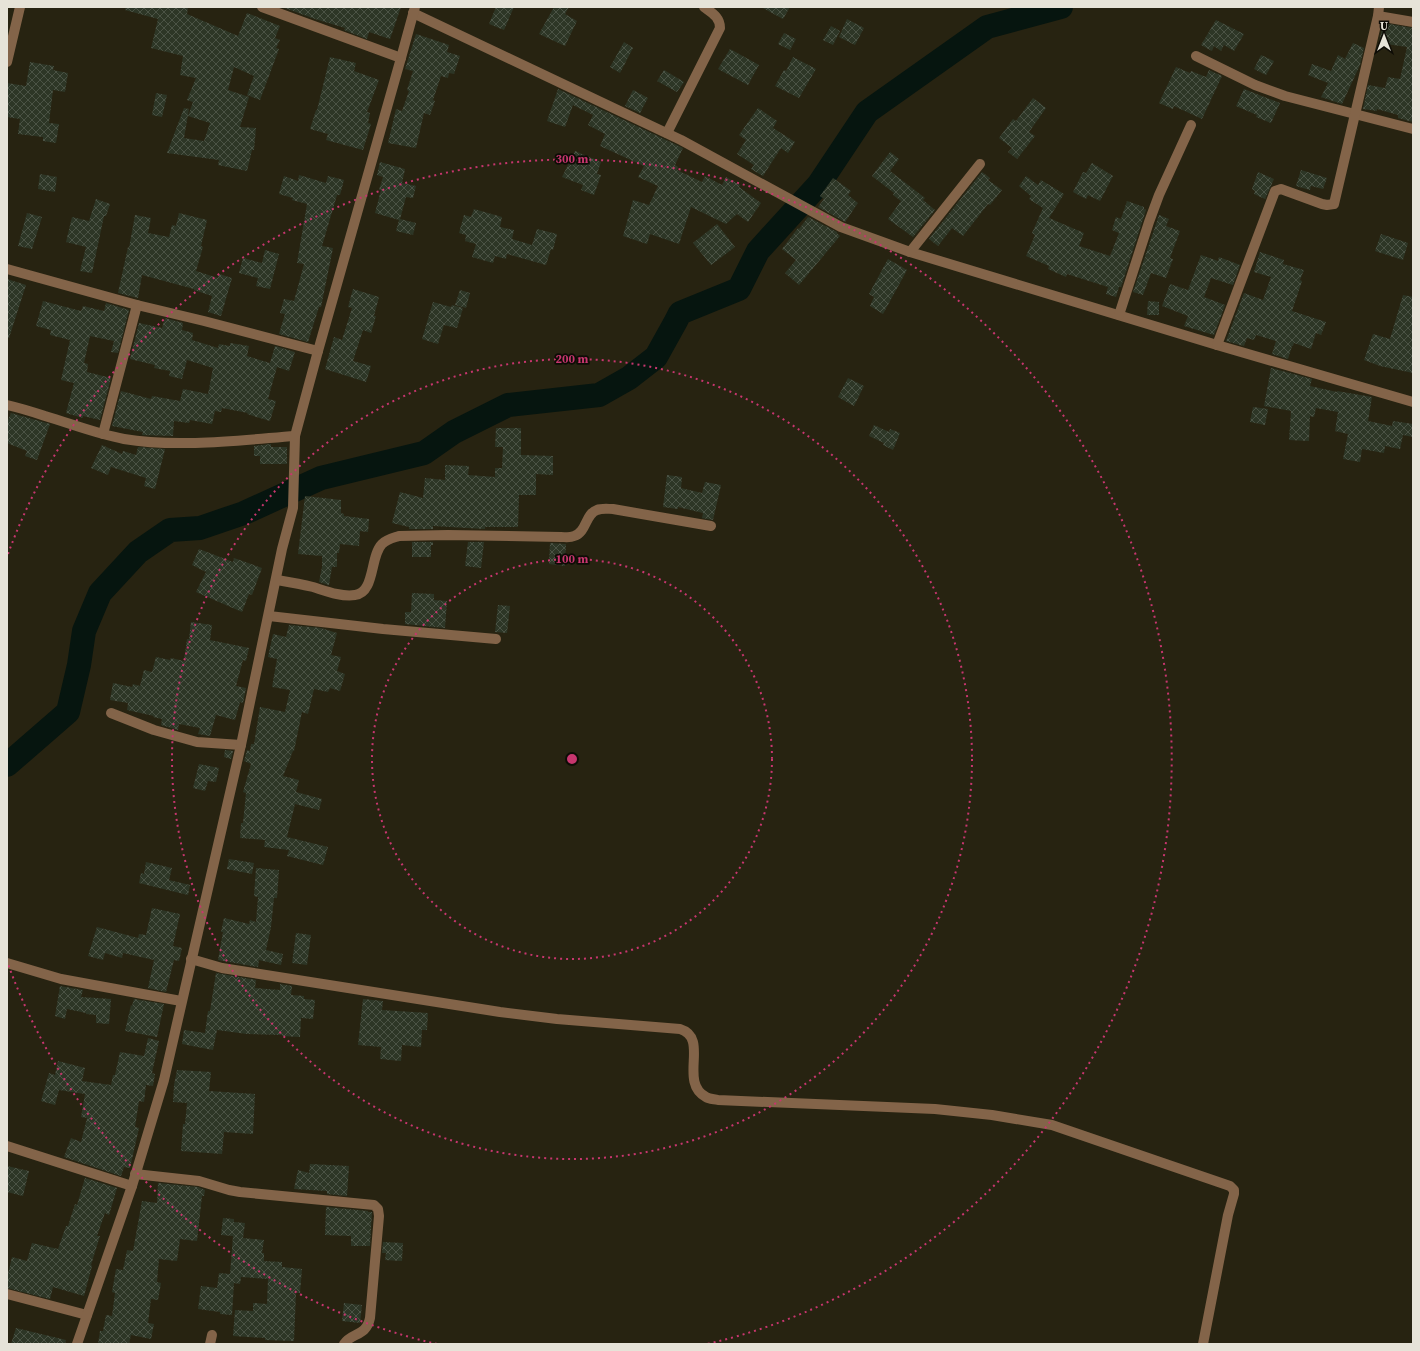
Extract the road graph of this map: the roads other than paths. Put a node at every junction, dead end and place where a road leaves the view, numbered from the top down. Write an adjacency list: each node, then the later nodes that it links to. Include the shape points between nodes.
1 (20, 7): 9 (street)
2 (262, 7): 8 (street)
3 (704, 7): 13 (street, via 718,18 720,28)
4 (414, 10): 8 (street); 13 (street)
5 (1378, 11): 6 (street); 10 (street)
6 (1413, 22)
7 (1196, 56): 10 (street, via 1255,85)
8 (401, 58): 20 (street)
9 (7, 62)
10 (1354, 115): 12 (street); 19 (street, via 1334,204 1322,204 1281,189 1275,191)
11 (1191, 125): 18 (street, via 1159,195)
12 (1413, 129)
13 (667, 133): 15 (street, via 841,227)
14 (980, 164): 15 (street)
15 (910, 252): 18 (street)
16 (7, 270): 17 (street)
17 (137, 305): 20 (street); 23 (street)
18 (1119, 315): 19 (street)
19 (1217, 346): 21 (street)
20 (318, 351): 24 (street)
21 (1413, 402)
22 (7, 405): 23 (street)
23 (103, 434): 24 (street, via 149,442 214,442)
24 (295, 436): 26 (street, via 293,508)
25 (712, 526): 26 (street, via 613,509 597,510 589,516 580,533 561,538 448,535 393,538 379,548 367,587 363,593 357,595 340,594)
26 (277, 580): 27 (street)
27 (269, 616): 28 (street); 30 (street)
28 (496, 639)
29 (111, 713): 30 (street, via 154,730 197,742)
30 (241, 745): 31 (street)
31 (191, 959): 33 (street); 41 (street, via 222,968 500,1012 680,1029 692,1036 694,1082 697,1090 706,1098 935,1110 999,1116 1052,1125 1230,1186 1234,1194)
32 (7, 963): 33 (street, via 61,978)
33 (181, 1001): 35 (street, via 164,1080)
34 (7, 1146): 36 (street)
35 (135, 1174): 36 (street); 40 (street, via 199,1181 240,1192 374,1205 379,1216 370,1318 368,1326)
36 (132, 1186): 38 (street)
37 (7, 1294): 38 (street)
38 (87, 1315): 39 (street)
39 (77, 1344)
40 (344, 1344)
41 (1203, 1344)

